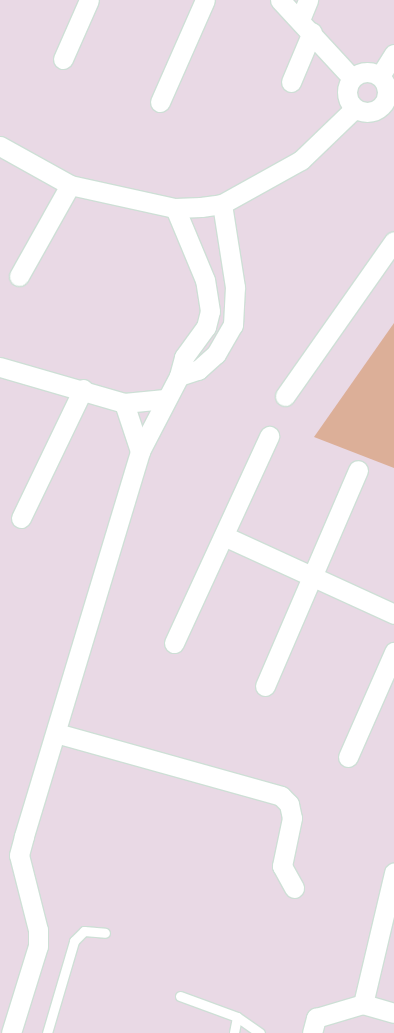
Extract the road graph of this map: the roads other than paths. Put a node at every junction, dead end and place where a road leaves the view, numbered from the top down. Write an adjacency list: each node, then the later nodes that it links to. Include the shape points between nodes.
1 (89, 0): 7 (street)
2 (205, 0): 11 (street)
3 (280, 0): 5 (street)
4 (308, 0): 5 (street)
5 (306, 26): 9 (street); 10 (street)
6 (394, 54): 8 (street)
7 (63, 59)
8 (380, 76): 9 (street, via 365,72); 13 (street, via 387,91)
9 (352, 78): 12 (street, via 346,94)
10 (291, 82)
11 (160, 102)
12 (354, 109): 13 (street); 16 (street, via 301,160)
13 (388, 113)
14 (0, 146): 15 (street)
15 (70, 185): 17 (street); 19 (street)
16 (222, 204): 17 (street); 21 (street, via 234,278 236,308 233,325 216,354 198,370)
17 (175, 208): 21 (street, via 205,280 210,311 206,327 184,357)
18 (394, 241): 23 (street)
19 (19, 276)
20 (0, 367): 22 (street)
21 (179, 376): 24 (street)
22 (82, 389): 25 (street); 29 (street)
23 (285, 396)
24 (165, 399): 25 (street); 27 (street)
25 (124, 403): 27 (street)
26 (269, 436): 30 (street)
27 (140, 450): 36 (street)
28 (358, 470): 31 (street)
29 (21, 518)
30 (224, 536): 31 (street); 33 (street)
31 (312, 576): 32 (street); 35 (street)
32 (394, 614)
33 (174, 643)
34 (394, 652): 37 (street)
35 (265, 686)
36 (56, 733): 39 (street, via 280,796 289,804 292,818 282,866); 45 (street, via 19,854 38,930 38,946)
37 (348, 757)
38 (394, 874): 42 (street)
39 (294, 888)
40 (105, 933): 46 (lane, via 84,932 74,941)
41 (180, 996): 44 (lane)
42 (363, 1004): 43 (street); 49 (street, via 316,1018)
43 (394, 1013)
44 (237, 1016): 47 (lane); 48 (lane)
45 (11, 1033)
46 (47, 1033)
47 (234, 1033)
48 (260, 1033)
49 (312, 1033)

